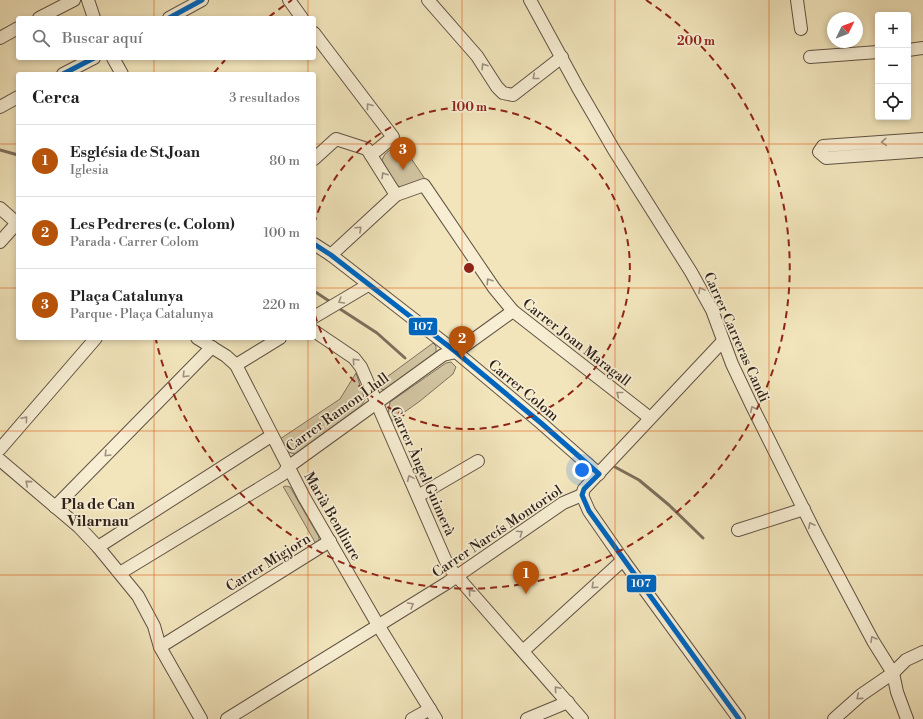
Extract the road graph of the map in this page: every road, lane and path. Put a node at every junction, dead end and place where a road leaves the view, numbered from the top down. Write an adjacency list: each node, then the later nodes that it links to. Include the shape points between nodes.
1 (74, 0): 8 (street)
2 (88, 0): 9 (street)
3 (202, 0): 10 (street)
4 (289, 0): 11 (street)
5 (428, 0): 19 (street, one-way to 5, via 513,95 503,93 477,56)
6 (530, 0): 19 (street, Carrer Carreras Candi)
7 (797, 0): 13 (street)
8 (43, 16)
9 (93, 16)
10 (173, 16)
11 (301, 16)
12 (16, 29): 15 (street)
13 (801, 29)
14 (316, 36): 29 (street, one-way to 14, via 393,137)
15 (0, 38)
16 (923, 48): 17 (street)
17 (911, 50)
18 (875, 52): 20 (street)
19 (562, 57): 45 (street, Carrer Carreras Candi, one-way to 19, via 712,310 691,272 614,150)
20 (810, 57)
21 (90, 60): 23 (street)
22 (114, 60): 24 (street)
23 (67, 72)
24 (121, 72)
25 (16, 98): 26 (street)
26 (0, 107)
27 (923, 139): 28 (street, one-way to 28, via 823,146 820,152 826,158)
28 (923, 151)
29 (371, 155): 30 (street, via 367,149 336,139); 31 (street, one-way to 29)
30 (316, 157)
31 (396, 195): 37 (street, one-way to 31); 39 (street, Carrer Joan Maragall, one-way to 31, via 494,288 424,185)
32 (0, 208): 33 (street)
33 (16, 222)
34 (16, 224): 35 (street)
35 (0, 242)
36 (316, 245): 37 (street, Carrer Colom)
37 (331, 255): 38 (street, Carrer Colom)
38 (368, 285): 40 (street, one-way to 40); 47 (street, Carrer Colom)
39 (513, 311): 47 (street, Carrer Ramon Llull); 50 (street, Carrer Joan Maragall, one-way to 39)
40 (316, 316)
41 (316, 333): 49 (street, Carrer Àngel Guimerà, one-way to 41, via 357,361)
42 (200, 340): 46 (street, Marià Benlliure)
43 (277, 340): 48 (street)
44 (93, 341): 52 (street, one-way to 44)
45 (723, 341): 50 (street, Carrer Narcís Montoriol); 60 (street, Carrer Carreras Candi, one-way to 45, via 750,404)
46 (212, 348): 48 (street, Marià Benlliure); 59 (street, one-way to 59)
47 (456, 352): 49 (street, Carrer Ramon Llull, via 443,355); 56 (street, Carrer Colom)
48 (236, 365): 51 (street, Marià Benlliure)
49 (377, 402): 55 (street, Carrer Ramon Llull); 58 (street, Carrer Àngel Guimerà, one-way to 49)
50 (650, 418): 56 (street, Carrer Narcís Montoriol)
51 (271, 436): 55 (street, Marià Benlliure); 63 (street)
52 (0, 449)
53 (0, 460): 59 (street, one-way to 53)
54 (478, 461): 58 (street)
55 (288, 467): 62 (street, Marià Benlliure); 65 (street, Carrer Ramon Llull, via 283,474)
56 (599, 474): 57 (street, Carrer Narcís Montoriol, via 584,489)
57 (582, 495): 64 (street, via 589,512); 66 (street, Carrer Narcís Montoriol, one-way to 57, via 563,503)
58 (418, 496): 66 (street, Carrer Àngel Guimerà, via 448,566)
59 (55, 507): 63 (street)
60 (804, 509): 61 (street); 71 (street, Carrer Carreras Candi, one-way to 60, via 873,641)
61 (738, 530)
62 (330, 541): 67 (street, Marià Benlliure); 68 (street, Carrer Migjorn)
63 (98, 547): 65 (street)
64 (623, 560): 69 (street, one-way to 69); 79 (street)
65 (120, 573): 68 (street, via 138,596 154,626)
66 (457, 576): 67 (street, Carrer Narcís Montoriol, one-way to 66); 69 (street, Carrer Àngel Guimerà, one-way to 66)
67 (378, 625): 73 (street, Marià Benlliure); 75 (street, Carrer Narcís Montoriol)
68 (160, 647): 74 (street)
69 (523, 651): 72 (street, Carrer Àngel Guimerà, one-way to 69)
70 (923, 652): 71 (street, via 906,660)
71 (893, 673): 80 (street, one-way to 80, via 861,695); 81 (street, Carrer Carreras Candi)
72 (568, 702): 77 (street); 78 (street, Carrer Àngel Guimerà)
73 (433, 714): 76 (street)
74 (201, 719)
75 (227, 719)
76 (412, 719)
77 (527, 719)
78 (582, 719)
79 (739, 719)
80 (834, 719)
81 (907, 719)

